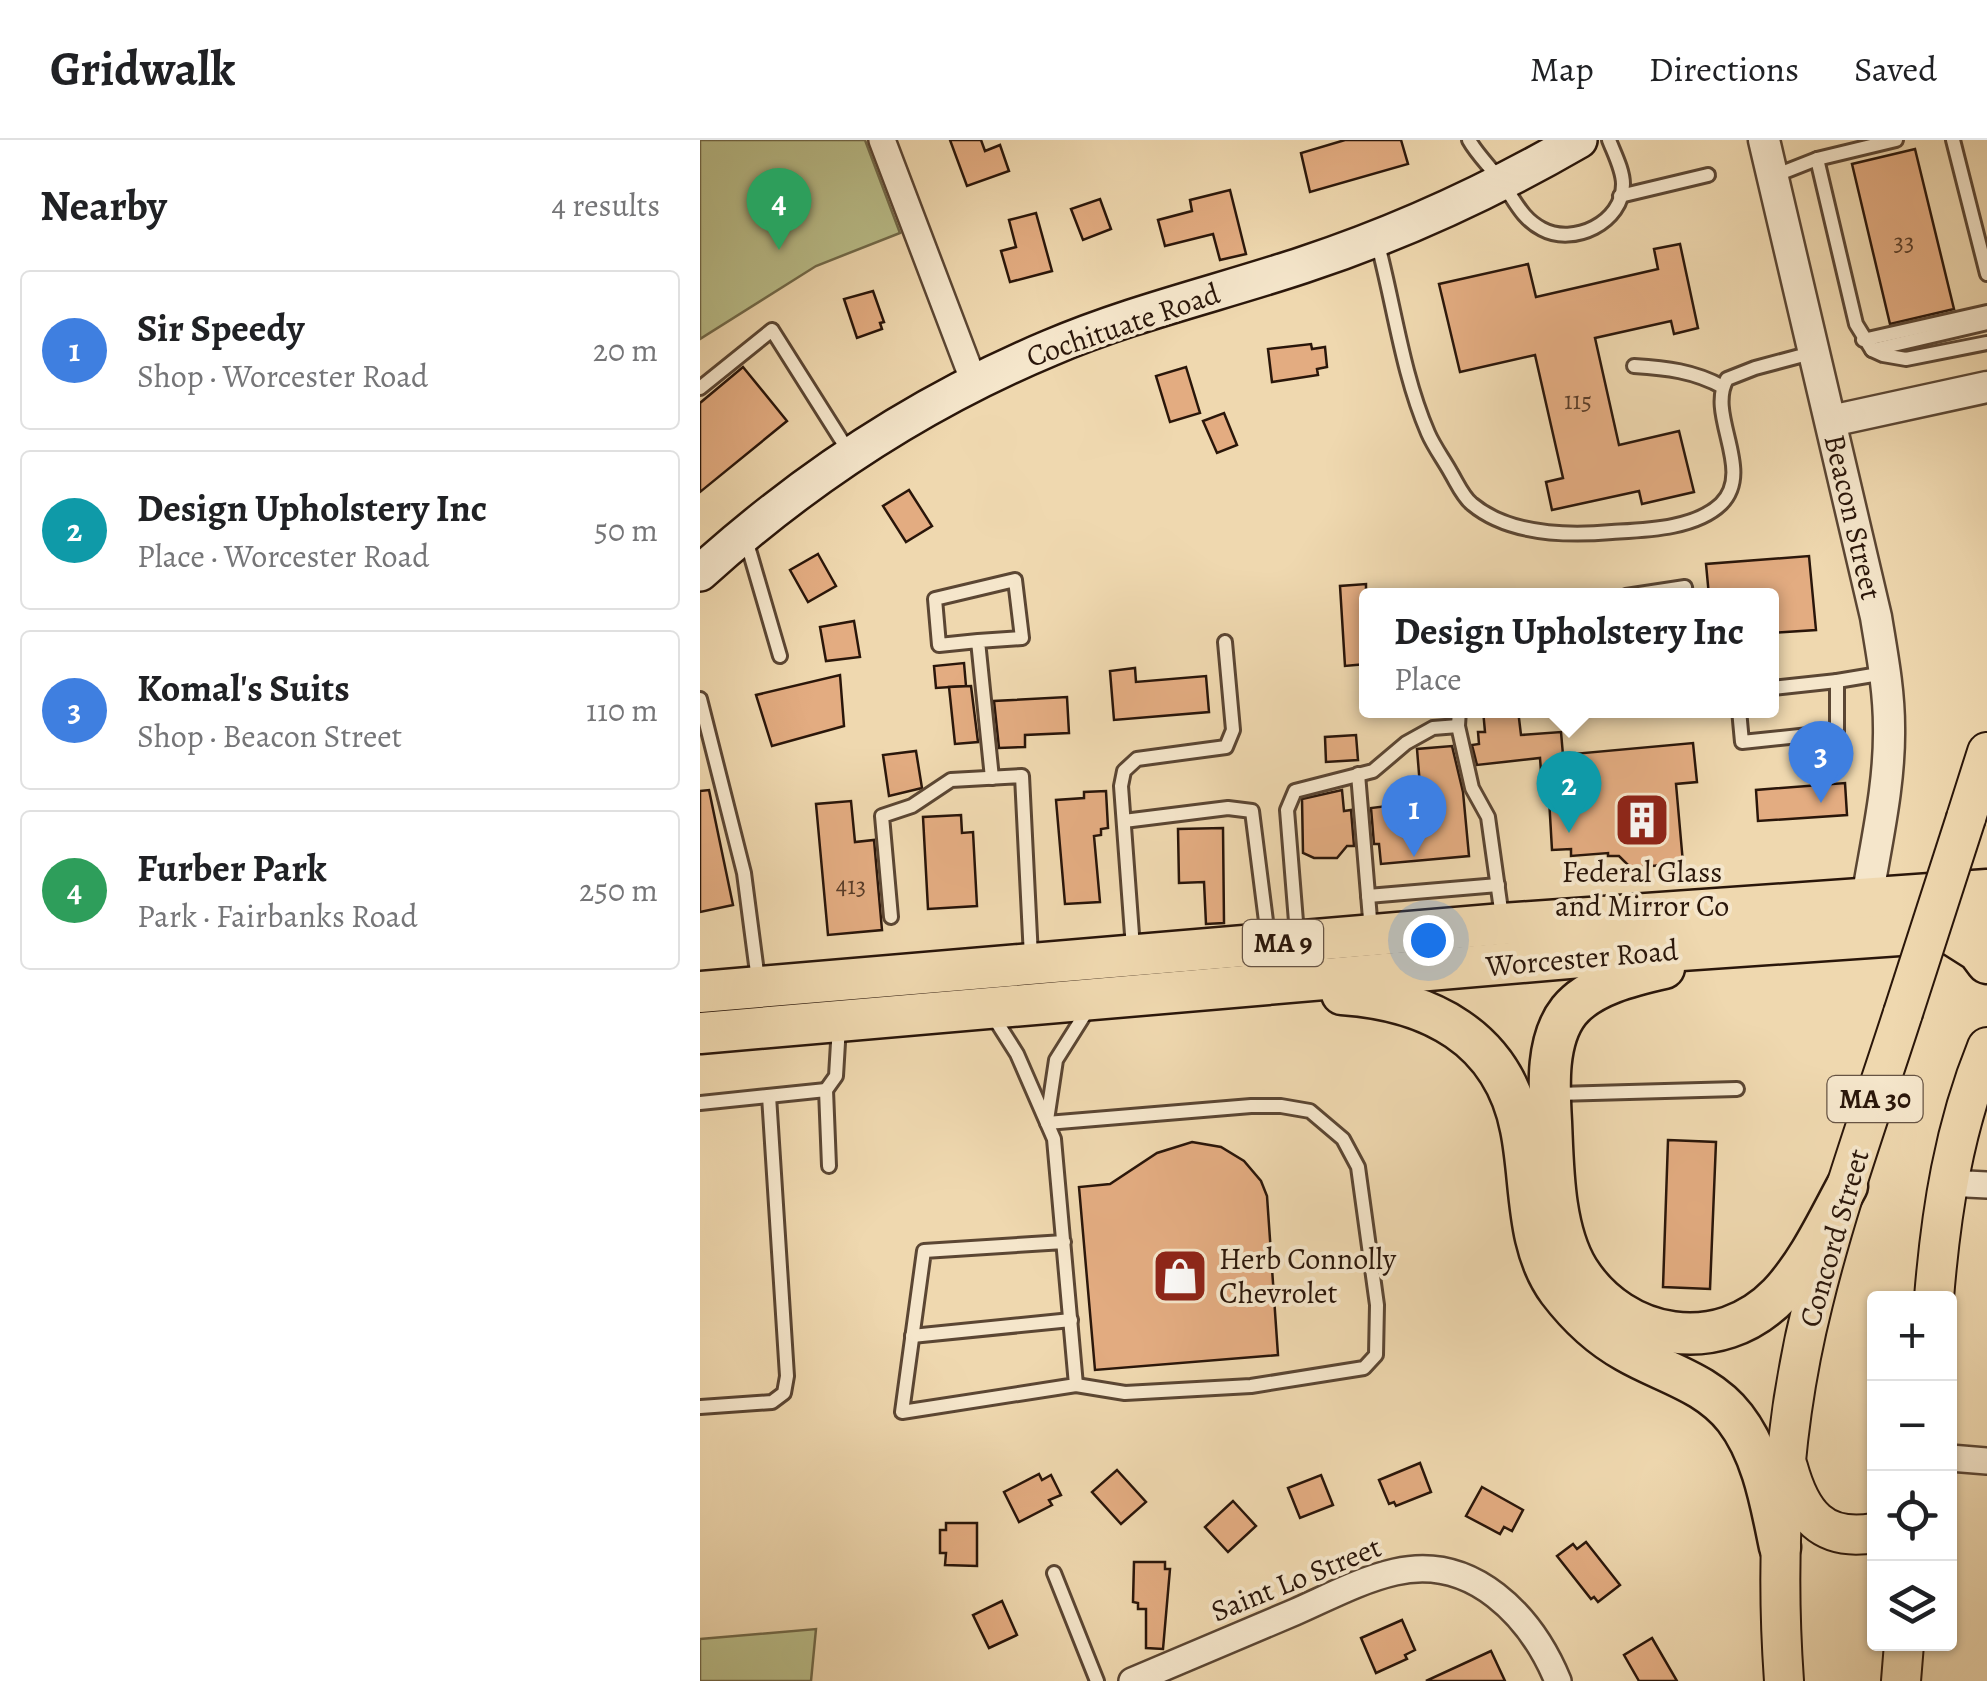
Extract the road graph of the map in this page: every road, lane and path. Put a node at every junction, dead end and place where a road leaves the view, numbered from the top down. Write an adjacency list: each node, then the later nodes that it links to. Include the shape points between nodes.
1 (882, 140): 21 (street)
2 (1469, 140): 11 (lane)
3 (1579, 140): 11 (main road, Cochituate Road)
4 (1609, 140): 12 (lane, via 1624,186)
5 (1764, 140): 10 (street, Beacon Street)
6 (1896, 140): 8 (lane)
7 (1953, 140): 14 (lane)
8 (1817, 159): 10 (lane); 18 (lane, via 1856,324)
9 (1708, 176): 12 (lane)
10 (1772, 177): 19 (street, Beacon Street)
11 (1502, 182): 12 (lane, via 1518,210 1544,231 1578,236 1598,226); 13 (main road, Cochituate Road)
12 (1620, 196)
13 (1376, 239): 21 (main road, Cochituate Road, via 1092,332); 22 (lane, via 1428,434 1470,502 1490,516 1536,530 1584,534 1654,529 1704,516 1724,502 1733,476)
14 (1987, 274)
15 (1987, 312): 18 (lane)
16 (1987, 323): 18 (lane)
17 (1987, 343): 18 (lane, via 1906,359)
18 (1868, 345)
19 (1814, 352): 22 (lane, via 1735,375); 25 (street, Beacon Street)
20 (1634, 366): 22 (lane, via 1702,375)
21 (974, 382): 26 (main road, Cochituate Road)
22 (1723, 387)
23 (1987, 387): 25 (street)
24 (700, 388): 26 (lane, via 772,330)
25 (1831, 421): 32 (street, Beacon Street)
26 (851, 454): 27 (main road, Cochituate Road)
27 (745, 534): 28 (main road, Cochituate Road); 31 (lane)
28 (700, 572)
29 (978, 641): 29 (lane, via 1022,638 1016,580 935,599 938,645); 41 (lane)
30 (1225, 642): 42 (lane, via 1233,730 1226,748 1138,758 1124,771)
31 (780, 656)
32 (1885, 673): 33 (lane); 45 (street, Beacon Street, via 1888,766)
33 (1836, 680): 34 (lane); 37 (lane, via 1837,732 1742,742)
34 (1779, 687)
35 (700, 699): 55 (lane, via 744,873)
36 (1458, 718): 38 (lane)
37 (1740, 718)
38 (1458, 726): 40 (lane, via 1434,728 1373,771); 46 (lane, via 1472,788 1488,817)
39 (1987, 752): 72 (main road, Concord Street / MA 30, bridge)
40 (1358, 774): 44 (lane); 50 (lane, via 1295,790 1287,810)
41 (992, 778): 47 (lane, via 951,780 912,806 882,816); 54 (lane, via 1022,776)
42 (1124, 820): 50 (lane, via 1252,811); 52 (lane)
43 (1987, 890): 45 (highway, Worcester Road / MA 9)
44 (1368, 896): 46 (lane); 49 (lane)
45 (1867, 900): 46 (highway, Worcester Road / MA 9)
46 (1501, 905): 49 (highway, Worcester Road / MA 9)
47 (891, 917)
48 (1968, 930): 51 (highway, Worcester Road / MA 9); 53 (highway)
49 (1371, 936): 50 (highway, Worcester Road / MA 9)
50 (1283, 943): 52 (highway, Worcester Road / MA 9)
51 (1760, 944): 56 (highway, Worcester Road / MA 9); 65 (highway, via 1643,973 1579,1002 1556,1040)
52 (1134, 956): 54 (highway, Worcester Road / MA 9)
53 (1987, 962)
54 (1031, 965): 55 (highway, Worcester Road / MA 9)
55 (759, 988): 57 (highway, Worcester Road / MA 9)
56 (1218, 988): 58 (highway, Worcester Road / MA 9); 83 (highway, via 1392,1001 1427,1011 1481,1047 1513,1100 1535,1229 1555,1286 1599,1335 1698,1386 1737,1421 1762,1474)
57 (700, 992)
58 (1095, 998): 59 (highway, Worcester Road / MA 9); 68 (lane, via 1056,1060)
59 (987, 1008): 60 (highway, Worcester Road / MA 9); 68 (lane, via 1017,1054)
60 (839, 1021): 61 (highway, Worcester Road / MA 9); 64 (lane, via 836,1076)
61 (700, 1032)
62 (1987, 1047): 70 (main road, MA 30)
63 (1737, 1089): 65 (lane)
64 (826, 1090): 66 (lane); 69 (lane)
65 (1550, 1095): 72 (highway, via 1558,1202 1577,1268 1598,1295 1654,1330 1690,1336 1750,1318 1799,1269)
66 (769, 1096): 67 (lane); 78 (lane, via 784,1393 772,1402)
67 (700, 1103)
68 (1047, 1123): 73 (lane); 77 (lane, via 1251,1106 1310,1111 1344,1140 1358,1167 1377,1305 1376,1355 1364,1368 1251,1386 1124,1393)
69 (830, 1166)
70 (1947, 1183): 71 (street); 74 (main road, MA 30)
71 (1987, 1185)
72 (1847, 1186): 80 (main road, Concord Street / MA 30, via 1812,1304)
73 (1064, 1242): 75 (lane); 76 (lane, via 924,1251)
74 (1935, 1291)
75 (1071, 1320): 76 (lane); 77 (lane)
76 (912, 1336): 77 (lane, via 902,1412)
77 (1076, 1384)
78 (700, 1406)
79 (1957, 1459): 81 (street)
80 (1786, 1460): 82 (main road, MA 30, via 1813,1520 1834,1532); 83 (main road, Concord Street)
81 (1987, 1461)
82 (1867, 1534)
83 (1780, 1547): 89 (main road, Concord Street)
84 (1054, 1573): 86 (lane)
85 (1903, 1651): 90 (main road)
86 (1097, 1681)
87 (1132, 1681): 88 (street, Saint Lo Street, via 1377,1577 1422,1569 1471,1580 1512,1606 1541,1643)
88 (1558, 1681)
89 (1784, 1681)
90 (1900, 1681)

